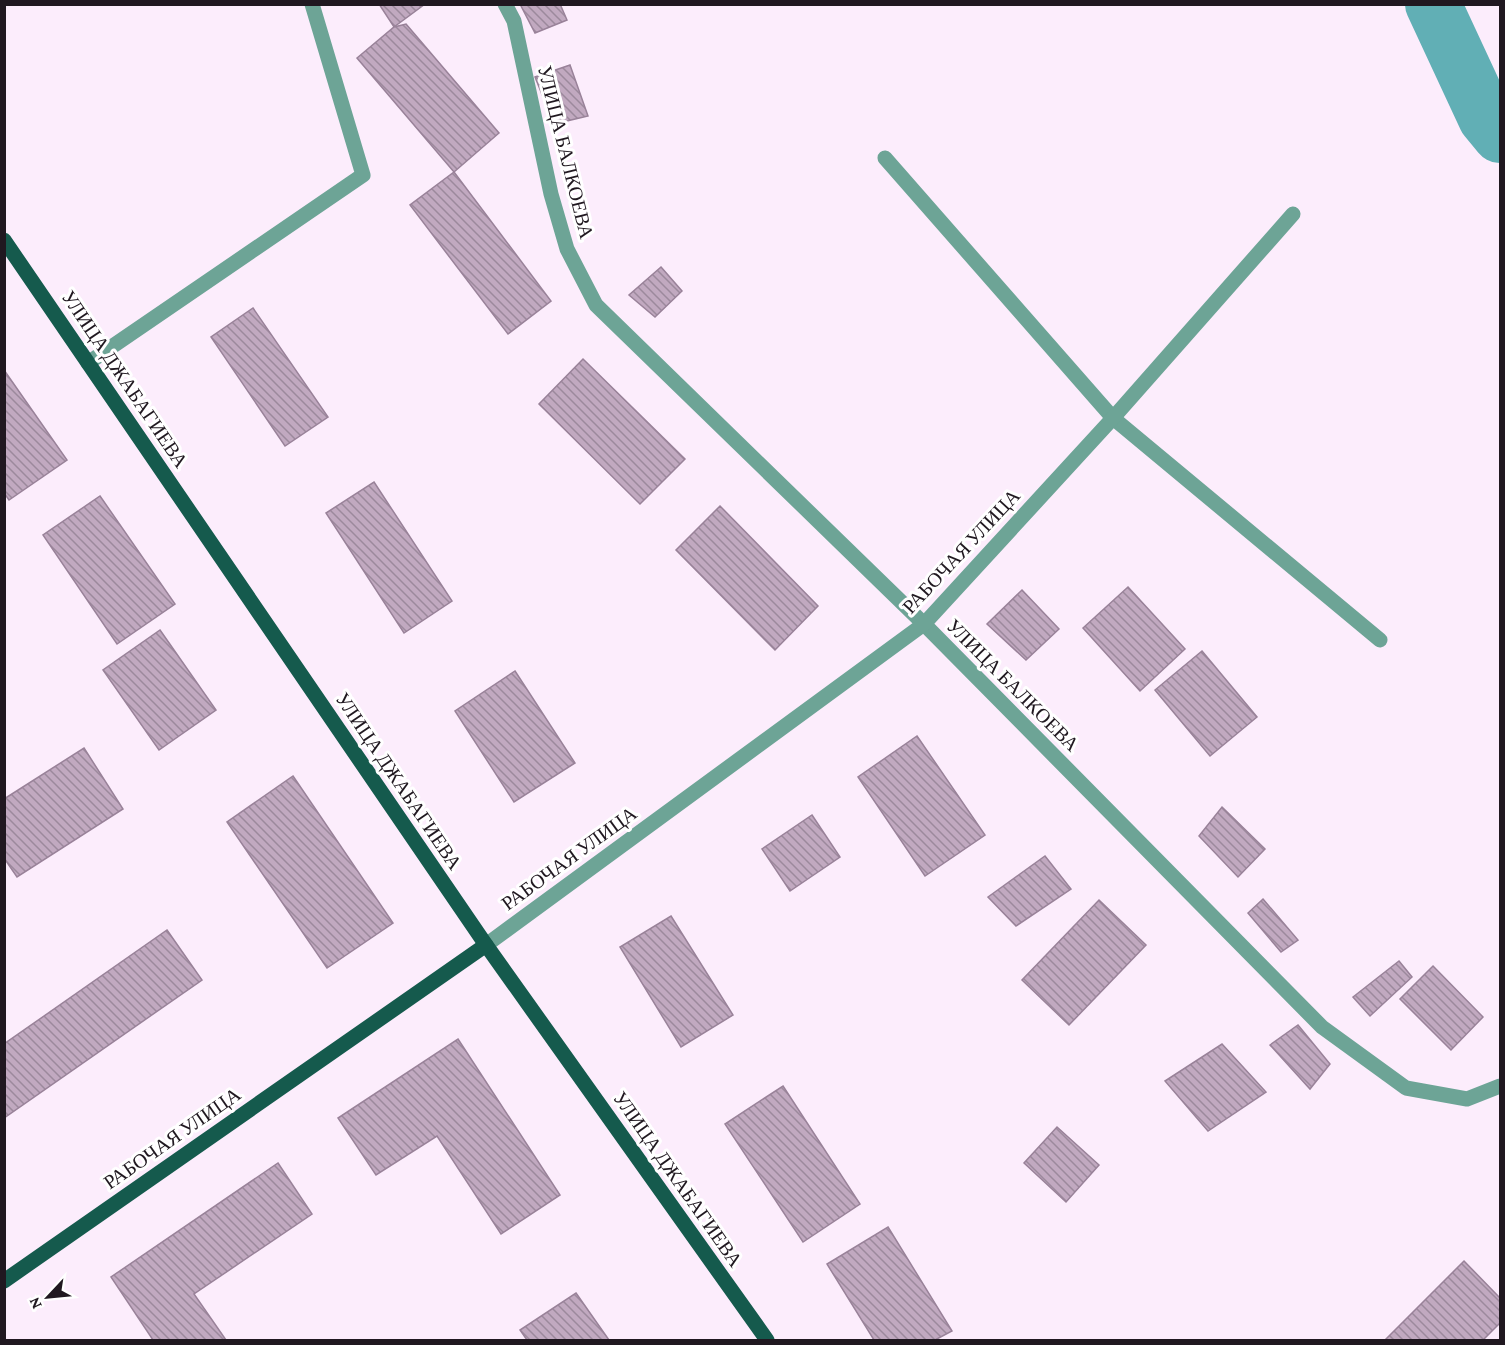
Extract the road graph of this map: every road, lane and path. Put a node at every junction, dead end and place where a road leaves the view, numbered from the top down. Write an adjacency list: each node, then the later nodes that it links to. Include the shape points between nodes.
1 (312, 4): 6 (street, via 363,175)
2 (505, 4): 8 (street, УЛИЦА БАЛКОЕВА, via 514,21 567,249 596,305)
3 (885, 158): 7 (street)
4 (1293, 214): 7 (street, РАБОЧАЯ УЛИЦА)
5 (4, 240): 6 (main road, УЛИЦА ДЖАБАГИЕВА)
6 (88, 363): 10 (main road, УЛИЦА ДЖАБАГИЕВА)
7 (1113, 418): 8 (street, РАБОЧАЯ УЛИЦА); 9 (street)
8 (924, 624): 10 (street, РАБОЧАЯ УЛИЦА); 11 (street, УЛИЦА БАЛКОЕВА, via 1322,1027 1406,1088 1467,1099)
9 (1380, 640)
10 (486, 945): 12 (main road, РАБОЧАЯ УЛИЦА); 13 (main road, УЛИЦА ДЖАБАГИЕВА)
11 (1500, 1086)
12 (4, 1281)
13 (767, 1341)

